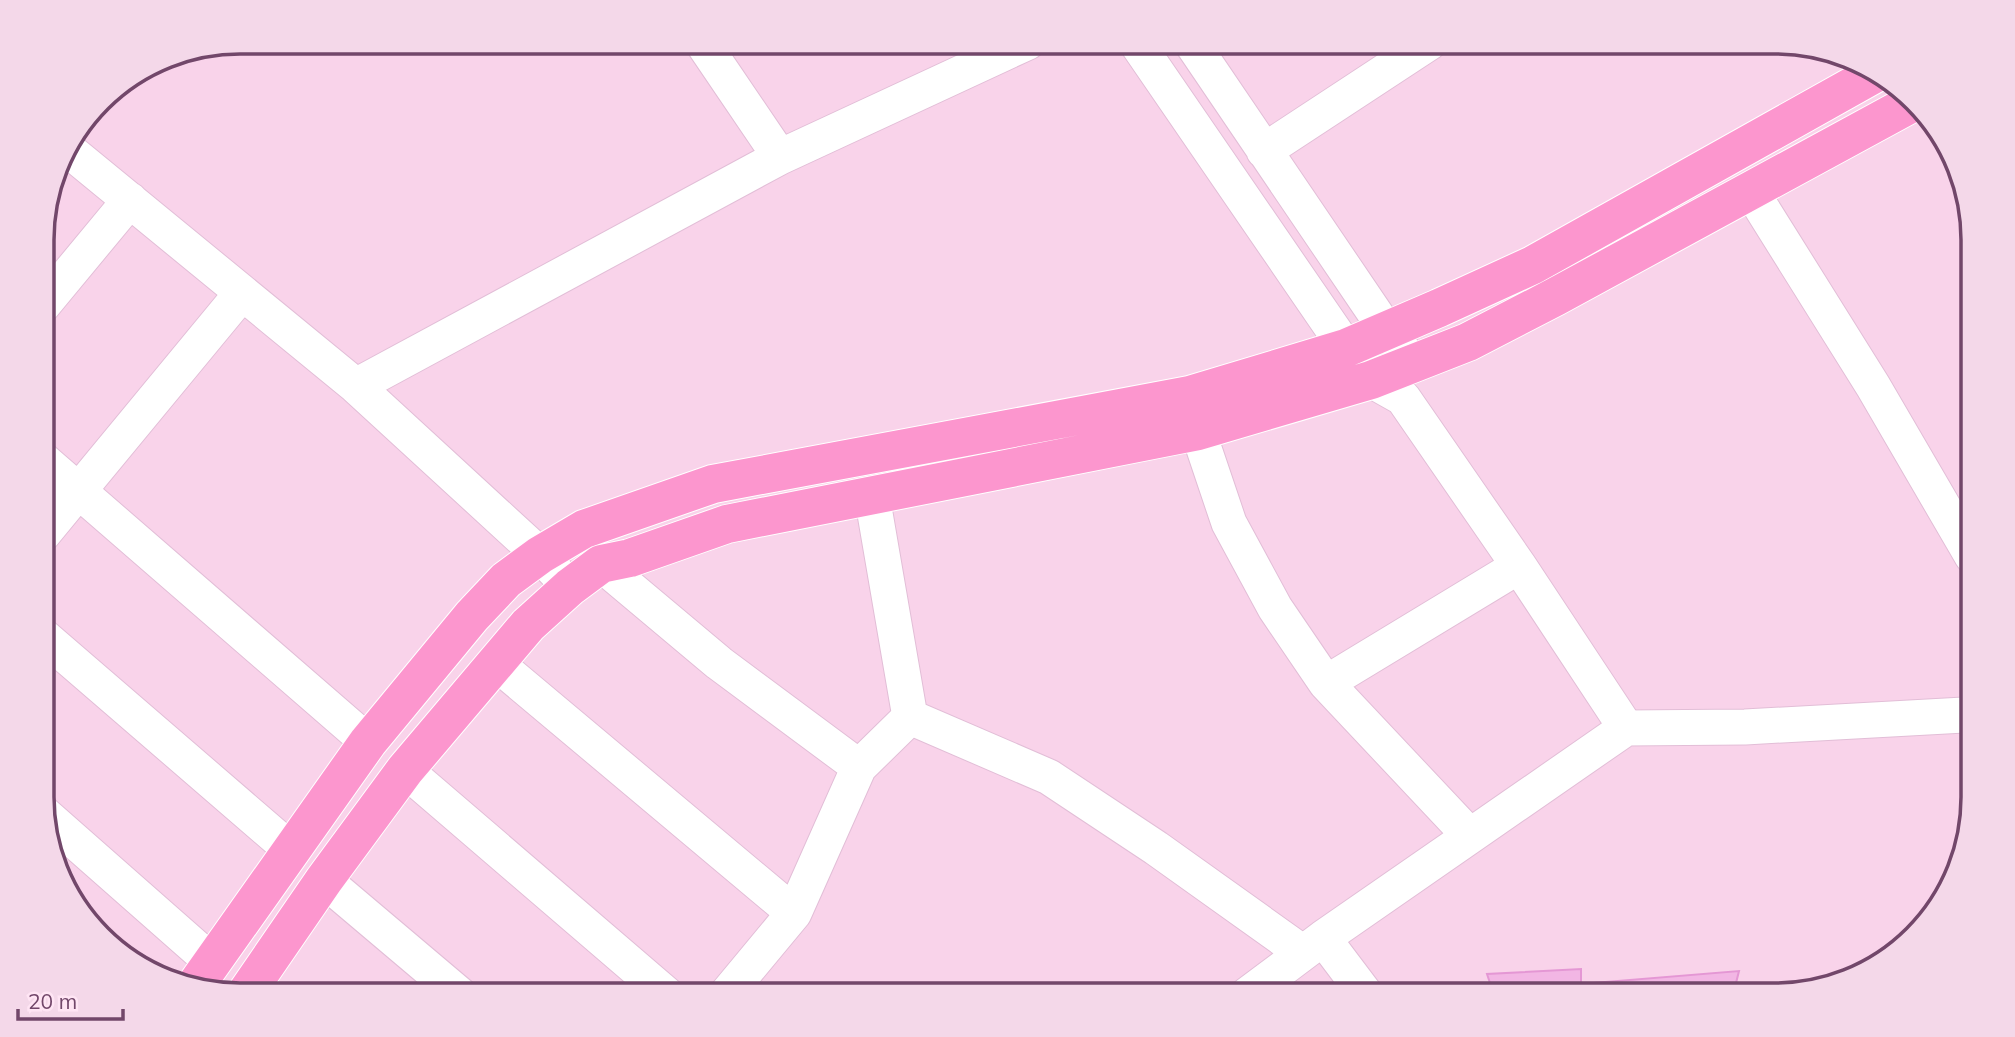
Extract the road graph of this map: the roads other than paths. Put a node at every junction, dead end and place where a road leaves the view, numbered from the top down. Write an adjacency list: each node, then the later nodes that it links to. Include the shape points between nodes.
1 (710, 54): 10 (street)
2 (1002, 54): 10 (street)
3 (1144, 54): 16 (street)
4 (1199, 54): 8 (street)
5 (1412, 54): 8 (street)
6 (1866, 79): 15 (main road, via 1533,265)
7 (1904, 107): 11 (main road)
8 (1264, 151): 15 (street)
9 (75, 155): 12 (street)
10 (780, 157): 18 (street)
11 (1751, 191): 17 (main road); 23 (street, via 1873,386)
12 (130, 200): 13 (street); 14 (street)
13 (55, 291)
14 (243, 293): 18 (street); 21 (street)
15 (1387, 331): 16 (main road); 17 (street)
16 (1346, 348): 17 (street); 25 (main road, via 1190,395 713,484 584,529)
17 (1396, 380): 19 (main road); 27 (street)
18 (356, 386): 25 (street)
19 (1198, 431): 22 (main road); 31 (street, via 1229,523 1275,608)
20 (55, 470): 21 (street)
21 (79, 490): 24 (street); 35 (street)
22 (872, 496): 26 (main road, via 727,524); 33 (street)
23 (1959, 504)
24 (54, 520)
25 (540, 555): 28 (street); 35 (main road, via 506,580 472,616)
26 (601, 564): 28 (main road); 36 (street, via 719,663)
27 (1519, 566): 31 (street); 34 (street)
28 (570, 587): 30 (main road, via 528,625)
29 (54, 646): 40 (street)
30 (496, 663): 37 (main road); 42 (street)
31 (1326, 682): 39 (street)
32 (1961, 715): 34 (street, via 1745,727)
33 (910, 717): 36 (street); 43 (street, via 1049,777)
34 (1626, 728): 39 (street)
35 (368, 742): 40 (main road)
36 (859, 767): 42 (street)
37 (405, 770): 41 (main road); 49 (street)
38 (57, 827): 44 (street)
39 (1470, 836): 43 (street)
40 (291, 850): 44 (main road)
41 (324, 880): 47 (main road); 48 (street)
42 (794, 913): 50 (street)
43 (1313, 946): 45 (street); 46 (street)
44 (204, 974)
45 (1264, 982)
46 (1352, 982)
47 (256, 983)
48 (446, 983)
49 (653, 983)
50 (736, 983)

